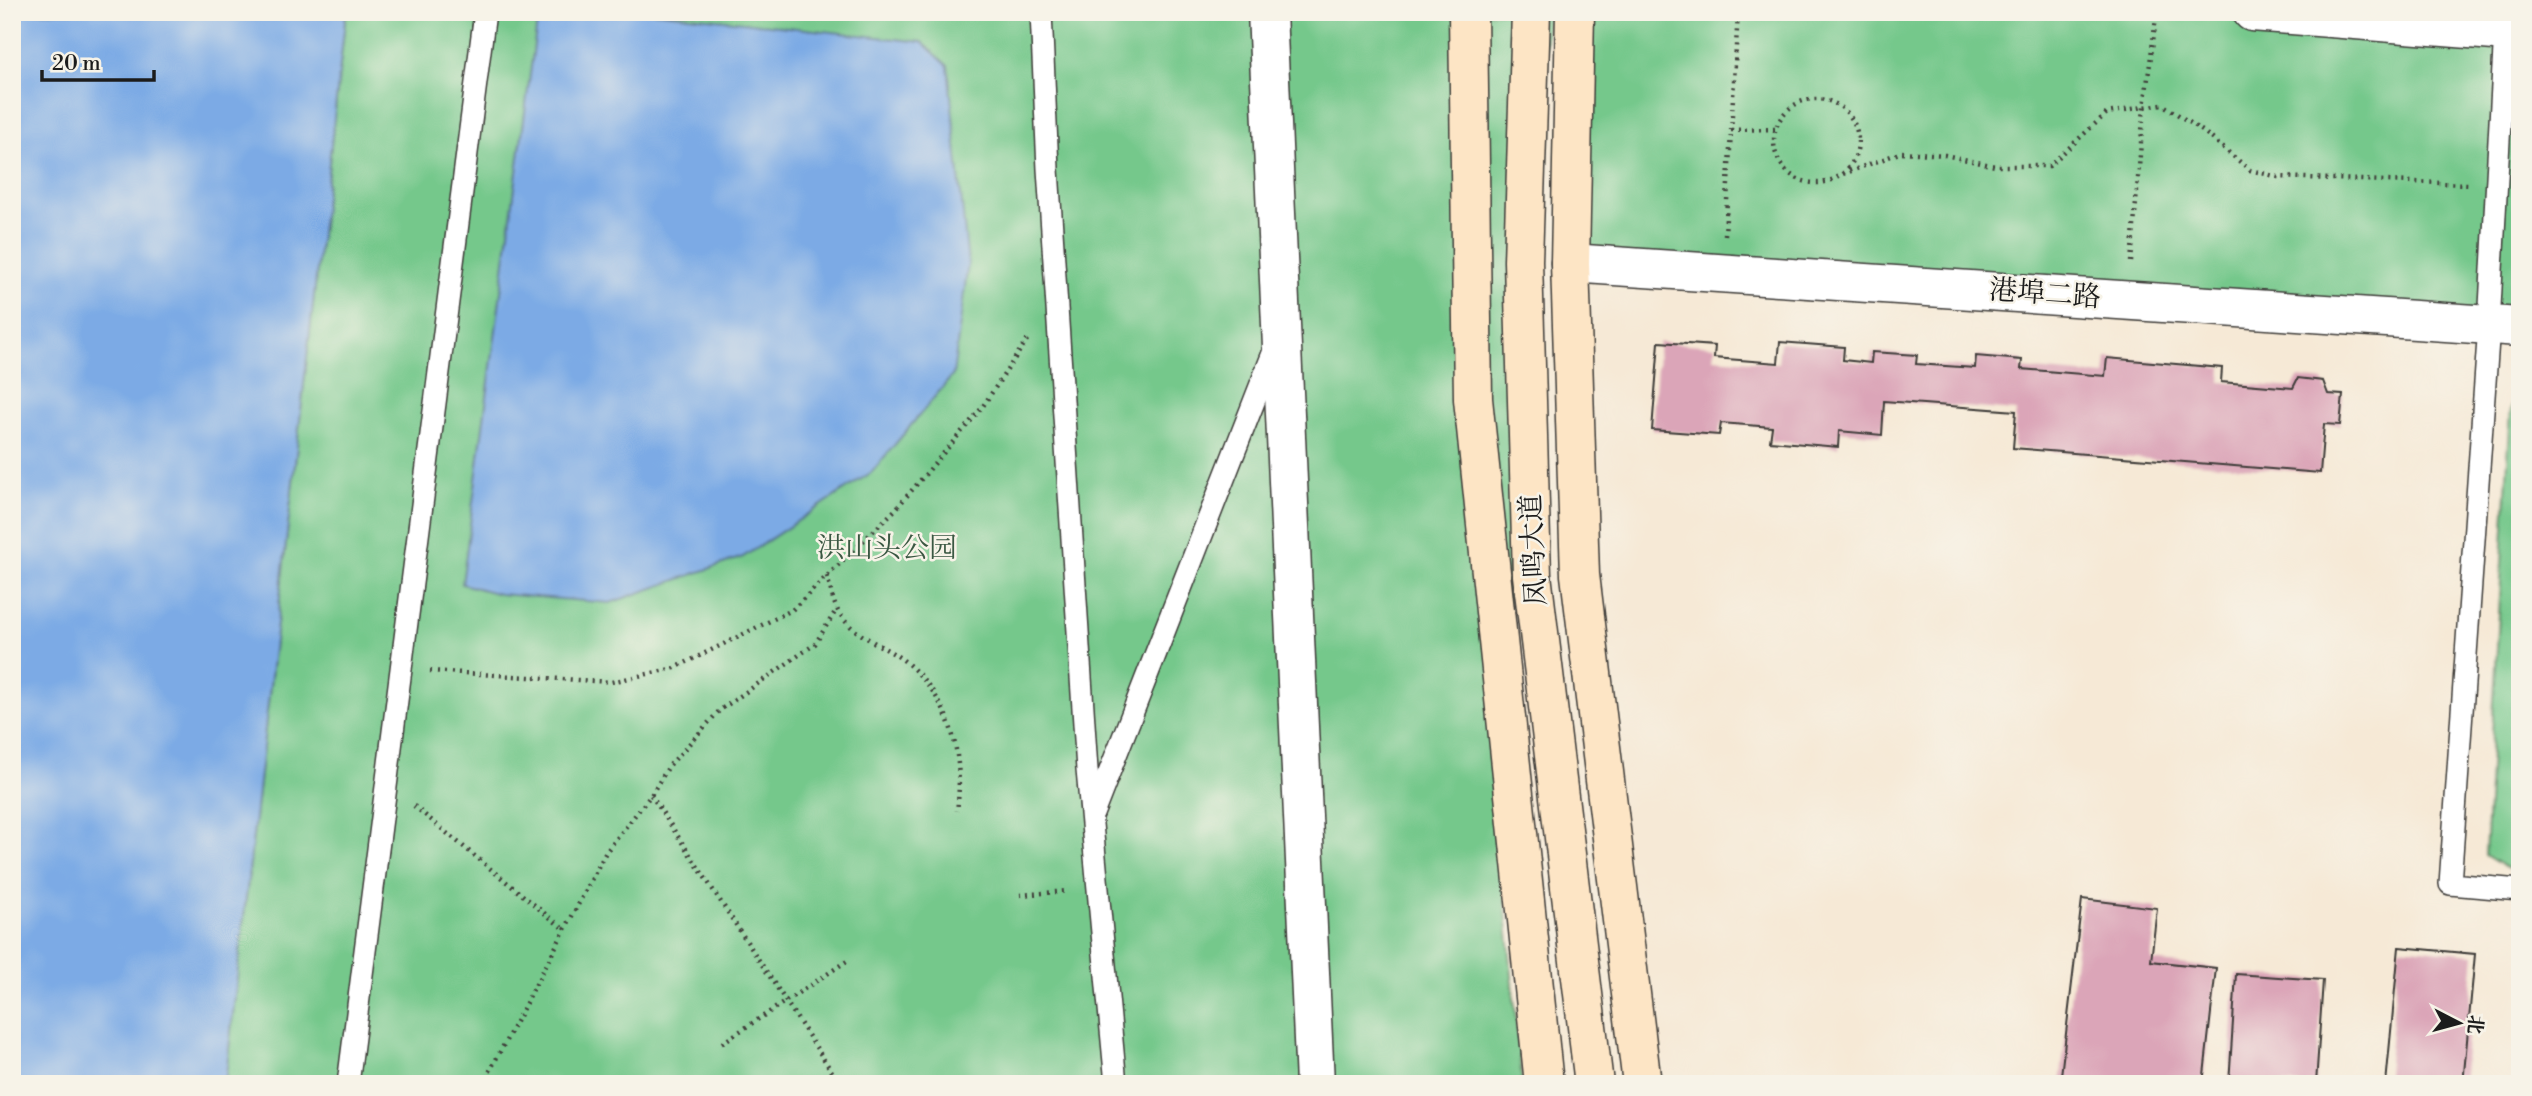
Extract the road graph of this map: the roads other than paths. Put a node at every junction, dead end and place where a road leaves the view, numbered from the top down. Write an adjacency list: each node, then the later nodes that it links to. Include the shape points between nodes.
1 (485, 12): 14 (lane)
2 (1041, 12): 12 (lane)
3 (1267, 12): 11 (street)
4 (1468, 12): 17 (main road, via 1473,398)
5 (1531, 12): 18 (main road, 凤鸣大道, via 1523,261 1532,575)
6 (1575, 12): 9 (main road, 凤鸣大道)
7 (2252, 12): 8 (street)
8 (2510, 26): 10 (lane)
9 (1570, 263): 10 (street, 港埠二路); 19 (main road, 凤鸣大道, via 1580,575)
10 (2505, 326): 13 (lane, via 2450,884)
11 (1280, 333): 12 (lane); 16 (street)
12 (1091, 819): 15 (lane)
13 (2520, 890)
14 (348, 1084)
15 (1116, 1084)
16 (1315, 1084)
17 (1544, 1084)
18 (1594, 1084)
19 (1642, 1084)

